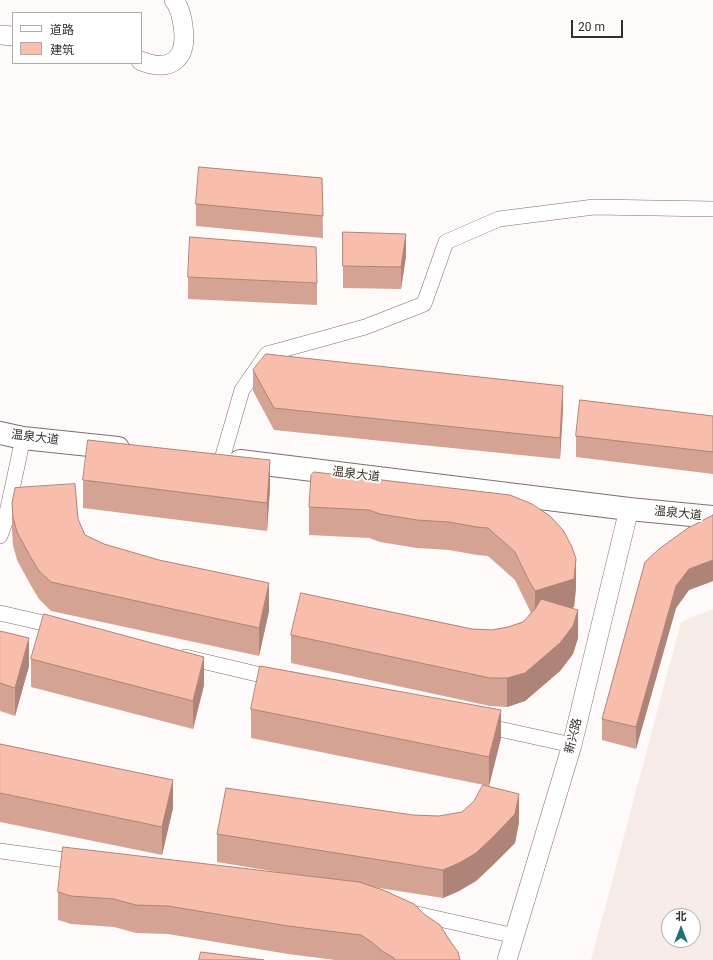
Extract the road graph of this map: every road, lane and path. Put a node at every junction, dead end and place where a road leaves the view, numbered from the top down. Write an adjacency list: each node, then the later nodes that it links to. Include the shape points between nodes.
1 (174, 0): 4 (street, via 180,11 184,31 180,56 166,65)
2 (0, 35): 3 (street)
3 (12, 36)
4 (142, 61)
5 (713, 209): 11 (street, via 594,207 499,219 446,242 424,304 365,327 266,354 242,390)
6 (0, 422): 8 (street)
7 (0, 433): 8 (main road, 温泉大道)
8 (23, 438): 9 (main road, 温泉大道); 14 (street)
9 (138, 450)
10 (199, 456): 11 (main road, 温泉大道)
11 (222, 459): 12 (main road, 温泉大道)
12 (629, 509): 13 (main road, 温泉大道); 20 (street, 新兴路)
13 (713, 517)
14 (0, 536)
15 (0, 612): 16 (street)
16 (76, 631)
17 (175, 654): 18 (street)
18 (289, 681)
19 (465, 721): 20 (street)
20 (572, 745): 24 (street, 新兴路)
21 (0, 851): 22 (street)
22 (94, 864)
23 (394, 908): 24 (street)
24 (515, 936): 25 (street, 新兴路)
25 (507, 960)

